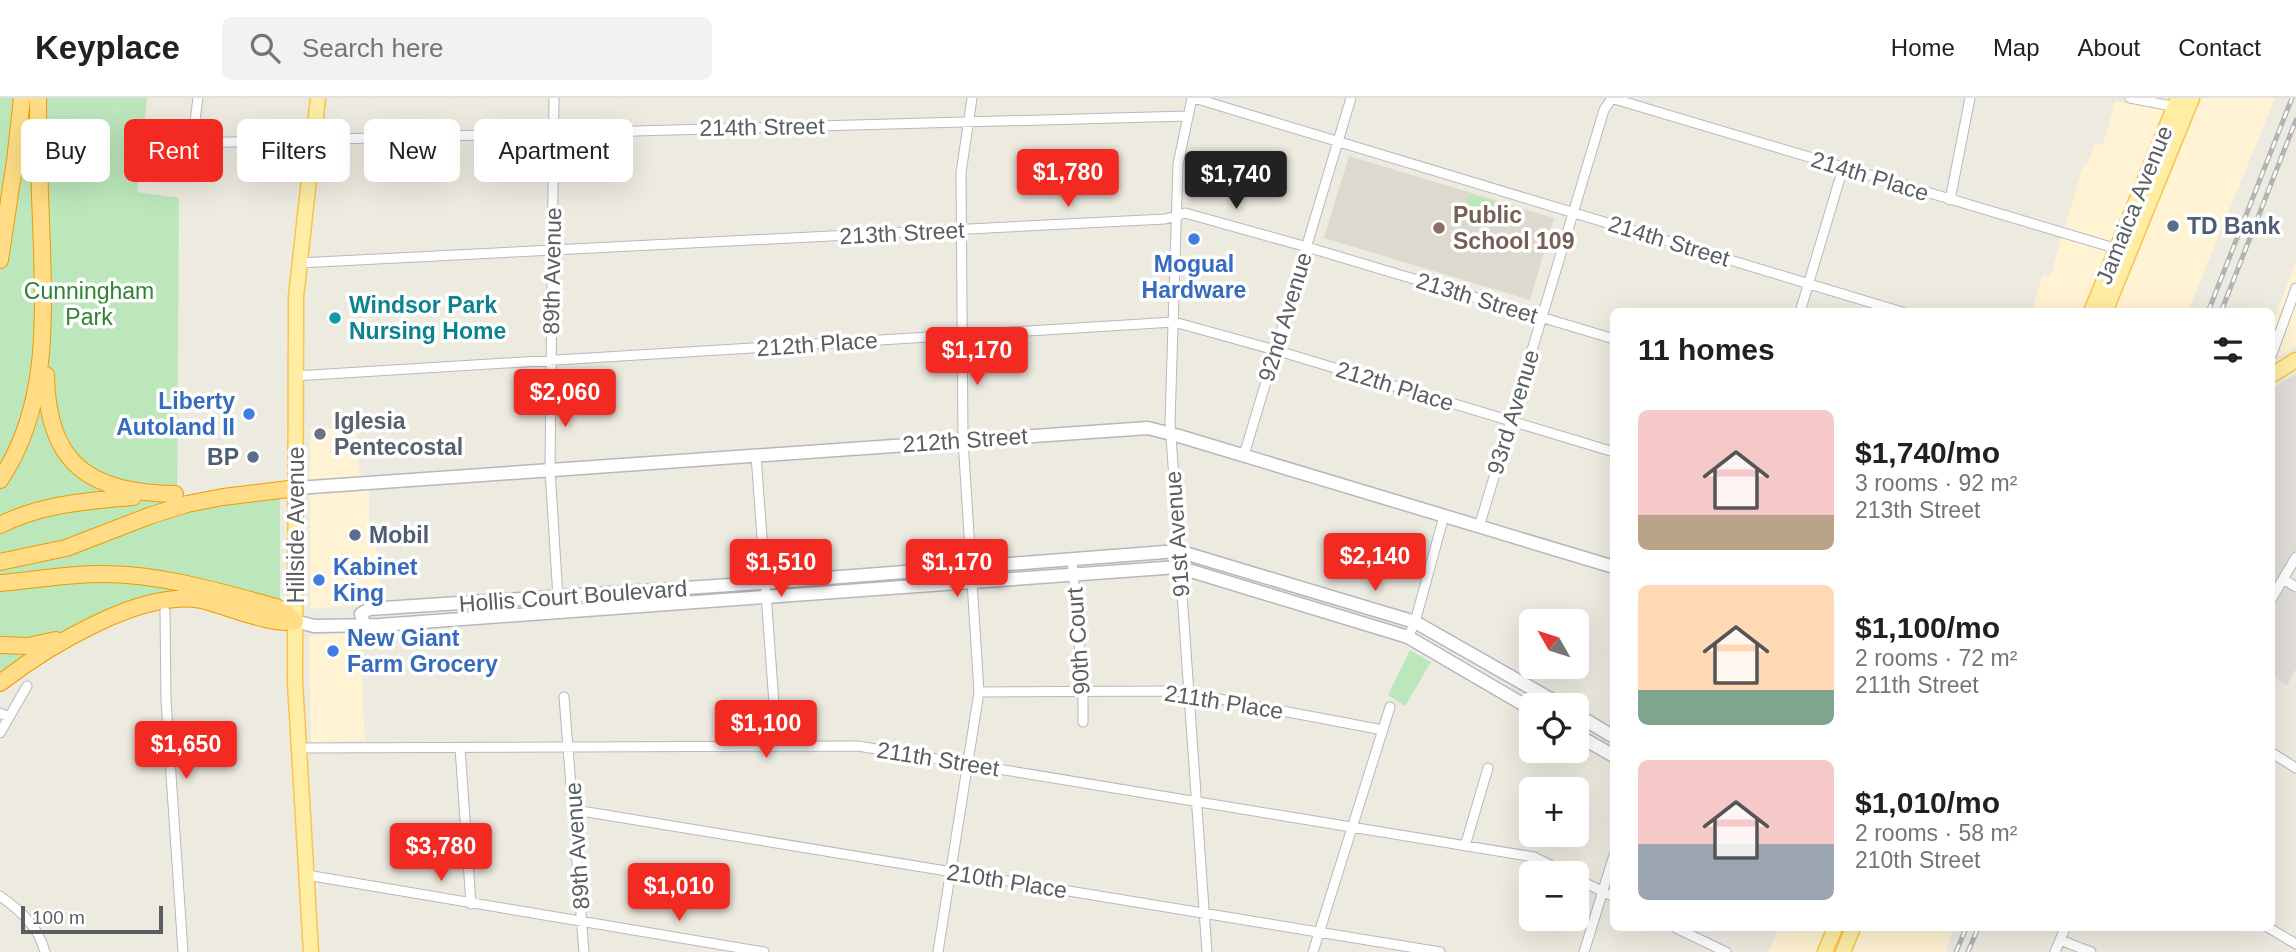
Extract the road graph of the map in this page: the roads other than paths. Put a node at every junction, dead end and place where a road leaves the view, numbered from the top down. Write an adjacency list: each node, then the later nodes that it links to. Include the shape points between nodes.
1 (22, 98): 32 (highway)
2 (38, 98): 40 (highway)
3 (198, 98): 21 (street, 214th Street, via 192,143)
4 (318, 98): 14 (main road, Hillside Avenue)
5 (554, 98): 15 (street, 89th Avenue)
6 (972, 98): 16 (street)
7 (1193, 98): 13 (street, 214th Street); 20 (street, 214th Street)
8 (1351, 98): 20 (street, 92nd Avenue)
9 (1612, 98): 22 (street, 214th Place); 26 (street, 93rd Avenue, via 1604,110)
10 (1970, 98): 25 (street)
11 (2130, 98): 12 (street)
12 (2183, 103): 31 (main road, Jamaica Avenue)
13 (1188, 116): 16 (street, 214th Street); 27 (street, 91st Avenue, via 1178,164)
14 (315, 119)
15 (554, 119)
16 (969, 122): 17 (street, 214th Street); 28 (street, via 961,173)
17 (633, 131)
18 (474, 135): 19 (street, 214th Street)
19 (350, 138)
20 (1338, 141): 26 (street, 214th Street); 29 (street, 92nd Avenue)
21 (237, 142)
22 (1843, 168): 25 (street, 214th Place); 34 (street)
23 (308, 182): 33 (main road, Hillside Avenue)
24 (553, 182): 30 (street, 89th Avenue)
25 (1950, 200): 31 (street, 214th Place)
26 (1574, 212): 34 (street, 214th Street); 41 (street, 93rd Avenue)
27 (1177, 215): 28 (street, 213th Street); 29 (street, 213th Street, via 1193,213); 42 (street, 91st Avenue)
28 (962, 229): 30 (street, 213th Street); 43 (street)
29 (1307, 247): 41 (street, 213th Street); 46 (street, 92nd Avenue)
30 (552, 250): 33 (street, 213th Street); 47 (street, 89th Avenue)
31 (2122, 251): 38 (main road, Jamaica Avenue); 39 (main road, Jamaica Avenue)
32 (0, 260)
33 (298, 262): 50 (main road, Hillside Avenue)
34 (1808, 284): 36 (street); 37 (street, 214th Street)
35 (2296, 288): 45 (street)
36 (1801, 308)
37 (1889, 308)
38 (2093, 308)
39 (2106, 308)
40 (43, 314): 58 (highway, via 32,412); 60 (highway, via 48,409 66,453 107,485 138,493)
41 (1542, 318): 44 (street, 213th Street); 51 (street, 93rd Avenue)
42 (1174, 322): 43 (street, 212th Place); 46 (street, 212th Place); 52 (street, 91st Avenue)
43 (962, 335): 47 (street, 212th Place); 53 (street)
44 (1610, 338)
45 (2275, 346)
46 (1275, 350): 51 (street, 212th Place); 56 (street, 92nd Avenue)
47 (551, 360): 50 (street, 212th Place); 57 (street, 89th Avenue)
48 (2296, 360): 49 (main road)
49 (2275, 373)
50 (295, 376): 59 (main road, Hillside Avenue)
51 (1511, 421): 54 (street, 212th Place); 64 (street, 93rd Avenue)
52 (1170, 433): 53 (main road, 212th Street, via 1148,428); 56 (main road, 212th Street); 65 (street, 91st Avenue)
53 (963, 440): 55 (main road, 212th Street); 69 (street)
54 (1610, 451)
55 (755, 455): 57 (main road, 212th Street); 80 (street)
56 (1244, 455): 62 (main road, 212th Street)
57 (550, 470): 59 (main road, 212th Street); 84 (street, 89th Avenue)
58 (0, 480)
59 (297, 488): 61 (highway); 91 (main road, Hillside Avenue)
60 (175, 494): 61 (highway); 63 (highway, via 59,505)
61 (223, 497): 68 (highway, via 164,511 66,548)
62 (1444, 516): 64 (main road, 212th Street); 92 (street)
63 (0, 525)
64 (1479, 527): 70 (main road, 212th Street)
65 (1178, 551): 67 (main road, Hollis Court Boulevard); 71 (street, 91st Avenue); 72 (main road, Hollis Court Boulevard)
66 (2296, 557): 75 (street)
67 (1072, 559): 69 (main road, Hollis Court Boulevard); 73 (street, 90th Court)
68 (0, 562)
69 (972, 566): 74 (main road, Hollis Court Boulevard); 76 (street)
70 (1610, 566)
71 (1178, 567): 73 (main road, Hollis Court Boulevard); 79 (main road, Hollis Court Boulevard); 102 (street, 91st Avenue)
72 (1254, 574): 79 (main road); 82 (main road, Hollis Court Boulevard)
73 (1074, 575): 76 (main road, Hollis Court Boulevard); 100 (street, 90th Court)
74 (899, 579): 76 (main road, Hollis Court Boulevard); 80 (main road, Hollis Court Boulevard)
75 (2283, 579): 78 (street); 81 (street)
76 (973, 582): 101 (street)
77 (0, 583): 91 (highway, via 78,575 149,577 277,607)
78 (2296, 587)
79 (1250, 589): 87 (main road, Hollis Court Boulevard)
80 (765, 590): 84 (main road, Hollis Court Boulevard); 114 (street)
81 (2275, 593)
82 (1334, 598): 87 (main road); 92 (main road, Hollis Court Boulevard)
83 (487, 602): 84 (main road, Hollis Court Boulevard); 85 (main road, Hollis Court Boulevard); 89 (main road)
84 (560, 604): 89 (main road, Hollis Court Boulevard)
85 (431, 606): 90 (main road); 93 (main road, Hollis Court Boulevard, via 366,610 360,616)
86 (165, 611): 148 (street, via 166,700)
87 (1330, 613): 94 (main road, Hollis Court Boulevard)
88 (117, 615): 91 (highway, via 153,601 182,598 284,623); 95 (highway, via 48,643); 98 (highway)
89 (491, 617): 90 (main road, Hollis Court Boulevard)
90 (434, 620): 93 (main road, Hollis Court Boulevard)
91 (295, 621): 93 (main road, Hollis Court Boulevard, via 314,626); 116 (main road, Hillside Avenue)
92 (1415, 622): 94 (street); 96 (main road, Hollis Court Boulevard)
93 (364, 624)
94 (1408, 637): 97 (main road, Hollis Court Boulevard)
95 (0, 645)
96 (1488, 663): 97 (main road); 103 (main road, Hollis Court Boulevard)
97 (1480, 679): 105 (main road, Hollis Court Boulevard)
98 (0, 683)
99 (27, 686): 107 (street)
100 (1083, 691): 101 (street, 211th Place); 102 (street, 211th Place); 108 (street, 90th Court)
101 (979, 692): 120 (street)
102 (1188, 692): 110 (street, 211th Place); 123 (street, 91st Avenue)
103 (1540, 693)
104 (565, 697): 115 (street, 89th Avenue)
105 (1519, 702)
106 (1390, 707): 110 (street)
107 (5, 715): 111 (street)
108 (1083, 722)
109 (1589, 722): 112 (main road)
110 (1383, 730): 125 (street)
111 (0, 733)
112 (1610, 735)
113 (1589, 741): 118 (main road)
114 (777, 746): 115 (street, 211th Street); 120 (street, 211th Street, via 858,746)
115 (569, 747): 117 (street, 211th Street); 124 (street, 89th Avenue)
116 (298, 748): 117 (street, 211th Street); 130 (main road, Hillside Avenue)
117 (460, 748): 135 (street)
118 (1610, 753)
119 (2275, 755): 122 (street)
120 (969, 764): 123 (street, 211th Street); 129 (street)
121 (1488, 768): 126 (street)
122 (2296, 768)
123 (1196, 801): 125 (street, 211th Street); 136 (street, 91st Avenue)
124 (575, 810): 129 (street, 210th Place); 137 (street, 89th Avenue)
125 (1352, 827): 126 (street, 211th Street); 143 (street)
126 (1465, 846): 127 (street, 211th Street)
127 (1542, 861)
128 (1610, 867): 132 (street)
129 (951, 872): 136 (street, 210th Place); 152 (street)
130 (307, 875): 135 (street); 149 (main road, Hillside Avenue)
131 (1589, 885): 132 (street)
132 (1602, 892): 133 (street); 156 (street)
133 (1610, 895)
134 (0, 896): 147 (street, via 32,923)
135 (471, 904): 137 (street)
136 (1204, 914): 143 (street, 210th Place); 153 (street, 91st Avenue)
137 (582, 922): 150 (street, 89th Avenue); 151 (street)
138 (1682, 931): 144 (street)
139 (1834, 931): 159 (main road)
140 (1852, 931): 160 (main road)
141 (2064, 931): 145 (street)
142 (2274, 931): 146 (street)
143 (1319, 932): 154 (street); 155 (street, 210th Place)
144 (1702, 940): 157 (street); 158 (street)
145 (2060, 940): 161 (street); 162 (street)
146 (2296, 944)
147 (45, 952)
148 (183, 952)
149 (311, 952)
150 (584, 952)
151 (764, 952)
152 (938, 952)
153 (1207, 952)
154 (1313, 952)
155 (1440, 952)
156 (1584, 952)
157 (1698, 952)
158 (1726, 952)
159 (1825, 952)
160 (1843, 952)
161 (2055, 952)
162 (2091, 952)

